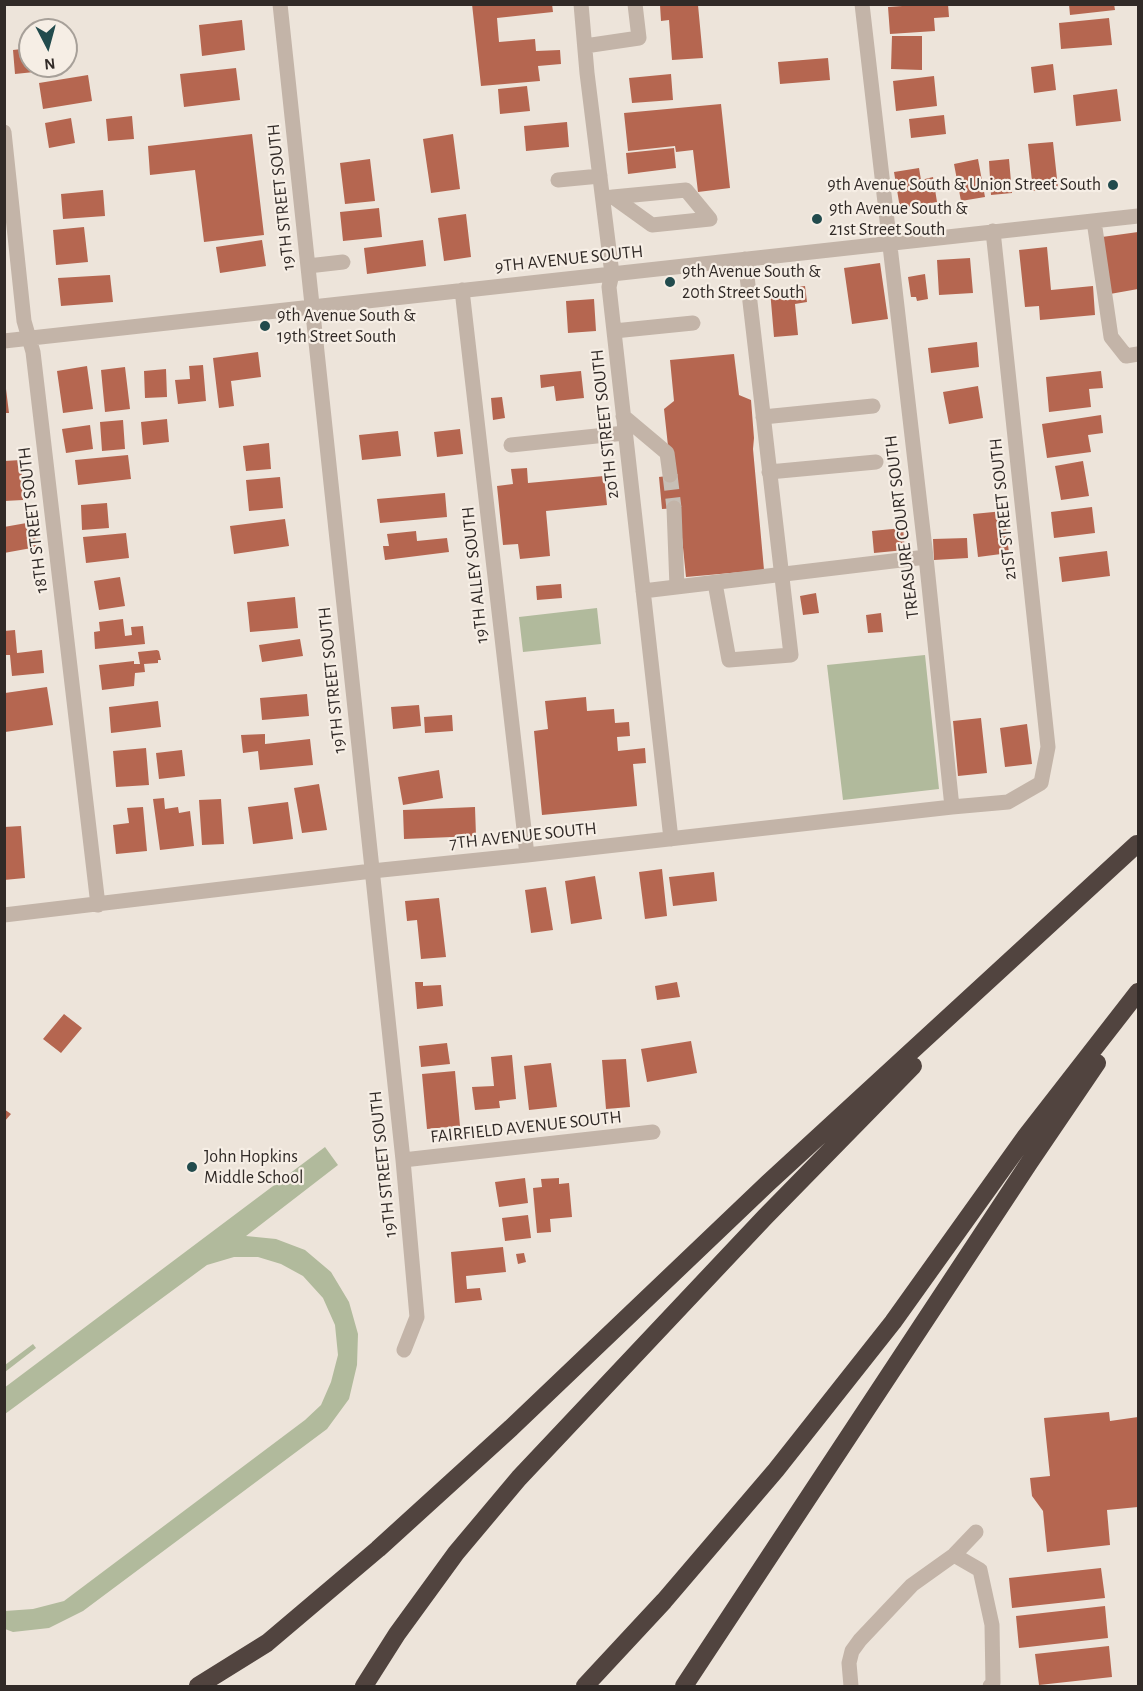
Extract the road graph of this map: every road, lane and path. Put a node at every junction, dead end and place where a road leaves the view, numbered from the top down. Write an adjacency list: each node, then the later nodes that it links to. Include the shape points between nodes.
1 (280, 4): 16 (street, 19TH STREET SOUTH)
2 (581, 4): 5 (street, 20TH STREET SOUTH)
3 (635, 4): 5 (street, via 639,38)
4 (862, 4): 13 (street)
5 (585, 46): 7 (street, 20TH STREET SOUTH)
6 (4, 132): 22 (street, 18TH STREET SOUTH, via 24,321)
7 (600, 176): 8 (street); 9 (street, 20TH STREET SOUTH)
8 (558, 180)
9 (608, 197): 9 (street, via 686,190 710,219 652,225); 17 (street, 20TH STREET SOUTH)
10 (1138, 216): 11 (street, 9TH AVENUE SOUTH)
11 (1094, 221): 12 (street, 9TH AVENUE SOUTH); 24 (street, via 1111,337 1126,356)
12 (993, 231): 13 (street, 9TH AVENUE SOUTH); 39 (street, 21ST STREET SOUTH, via 1048,747)
13 (888, 242): 14 (street, 9TH AVENUE SOUTH); 34 (street, TREASURE COURT SOUTH)
14 (745, 259): 17 (street, 9TH AVENUE SOUTH); 27 (street)
15 (343, 262): 16 (street)
16 (308, 266): 19 (street, 19TH STREET SOUTH)
17 (612, 274): 18 (street, 9TH AVENUE SOUTH); 21 (street, 20TH STREET SOUTH, via 609,287)
18 (462, 290): 19 (street, 9TH AVENUE SOUTH); 43 (street, 19TH ALLEY SOUTH)
19 (313, 308): 22 (street, 9TH AVENUE SOUTH); 44 (street, 19TH STREET SOUTH)
20 (693, 323): 21 (street)
21 (614, 331): 26 (street, 20TH STREET SOUTH)
22 (30, 338): 23 (street, 9TH AVENUE SOUTH); 45 (street, 18TH STREET SOUTH)
23 (4, 340)
24 (1138, 354)
25 (873, 406): 27 (street)
26 (623, 416): 28 (street, 20TH STREET SOUTH); 32 (street, via 667,453)
27 (763, 417): 31 (street)
28 (625, 433): 29 (street); 38 (street, 20TH STREET SOUTH)
29 (511, 445)
30 (876, 462): 31 (street)
31 (769, 472): 35 (street)
32 (670, 476)
33 (674, 508): 37 (street)
34 (926, 557): 35 (street); 40 (street, TREASURE COURT SOUTH)
35 (781, 575): 36 (street); 36 (street, via 791,655 729,660)
36 (716, 583): 37 (street)
37 (677, 587): 38 (street)
38 (642, 591): 41 (street, 20TH STREET SOUTH)
39 (1041, 783): 40 (street, 7TH AVENUE SOUTH, via 1008,802)
40 (952, 807): 41 (street, 7TH AVENUE SOUTH)
41 (670, 839): 43 (street, 7TH AVENUE SOUTH)
42 (1138, 844): 54 (highway, via 768,1183 378,1549 267,1643); 55 (highway, via 853,1126 519,1478 456,1553)
43 (527, 855): 44 (street, 7TH AVENUE SOUTH)
44 (372, 871): 45 (street, 7TH AVENUE SOUTH); 50 (street, 19TH STREET SOUTH)
45 (98, 905): 46 (street, 7TH AVENUE SOUTH)
46 (4, 915)
47 (1138, 992): 56 (highway, via 1026,1136 892,1323 776,1470)
48 (1138, 1003): 57 (highway)
49 (653, 1132): 50 (street, FAIRFIELD AVENUE SOUTH)
50 (403, 1160): 51 (street, 19TH STREET SOUTH, via 417,1317)
51 (404, 1350)
52 (976, 1532): 53 (street)
53 (954, 1555): 58 (street, via 912,1585 860,1640 849,1663); 59 (street, via 980,1570 992,1625)
54 (198, 1686)
55 (364, 1686)
56 (585, 1686)
57 (684, 1686)
58 (851, 1686)
59 (990, 1686)

